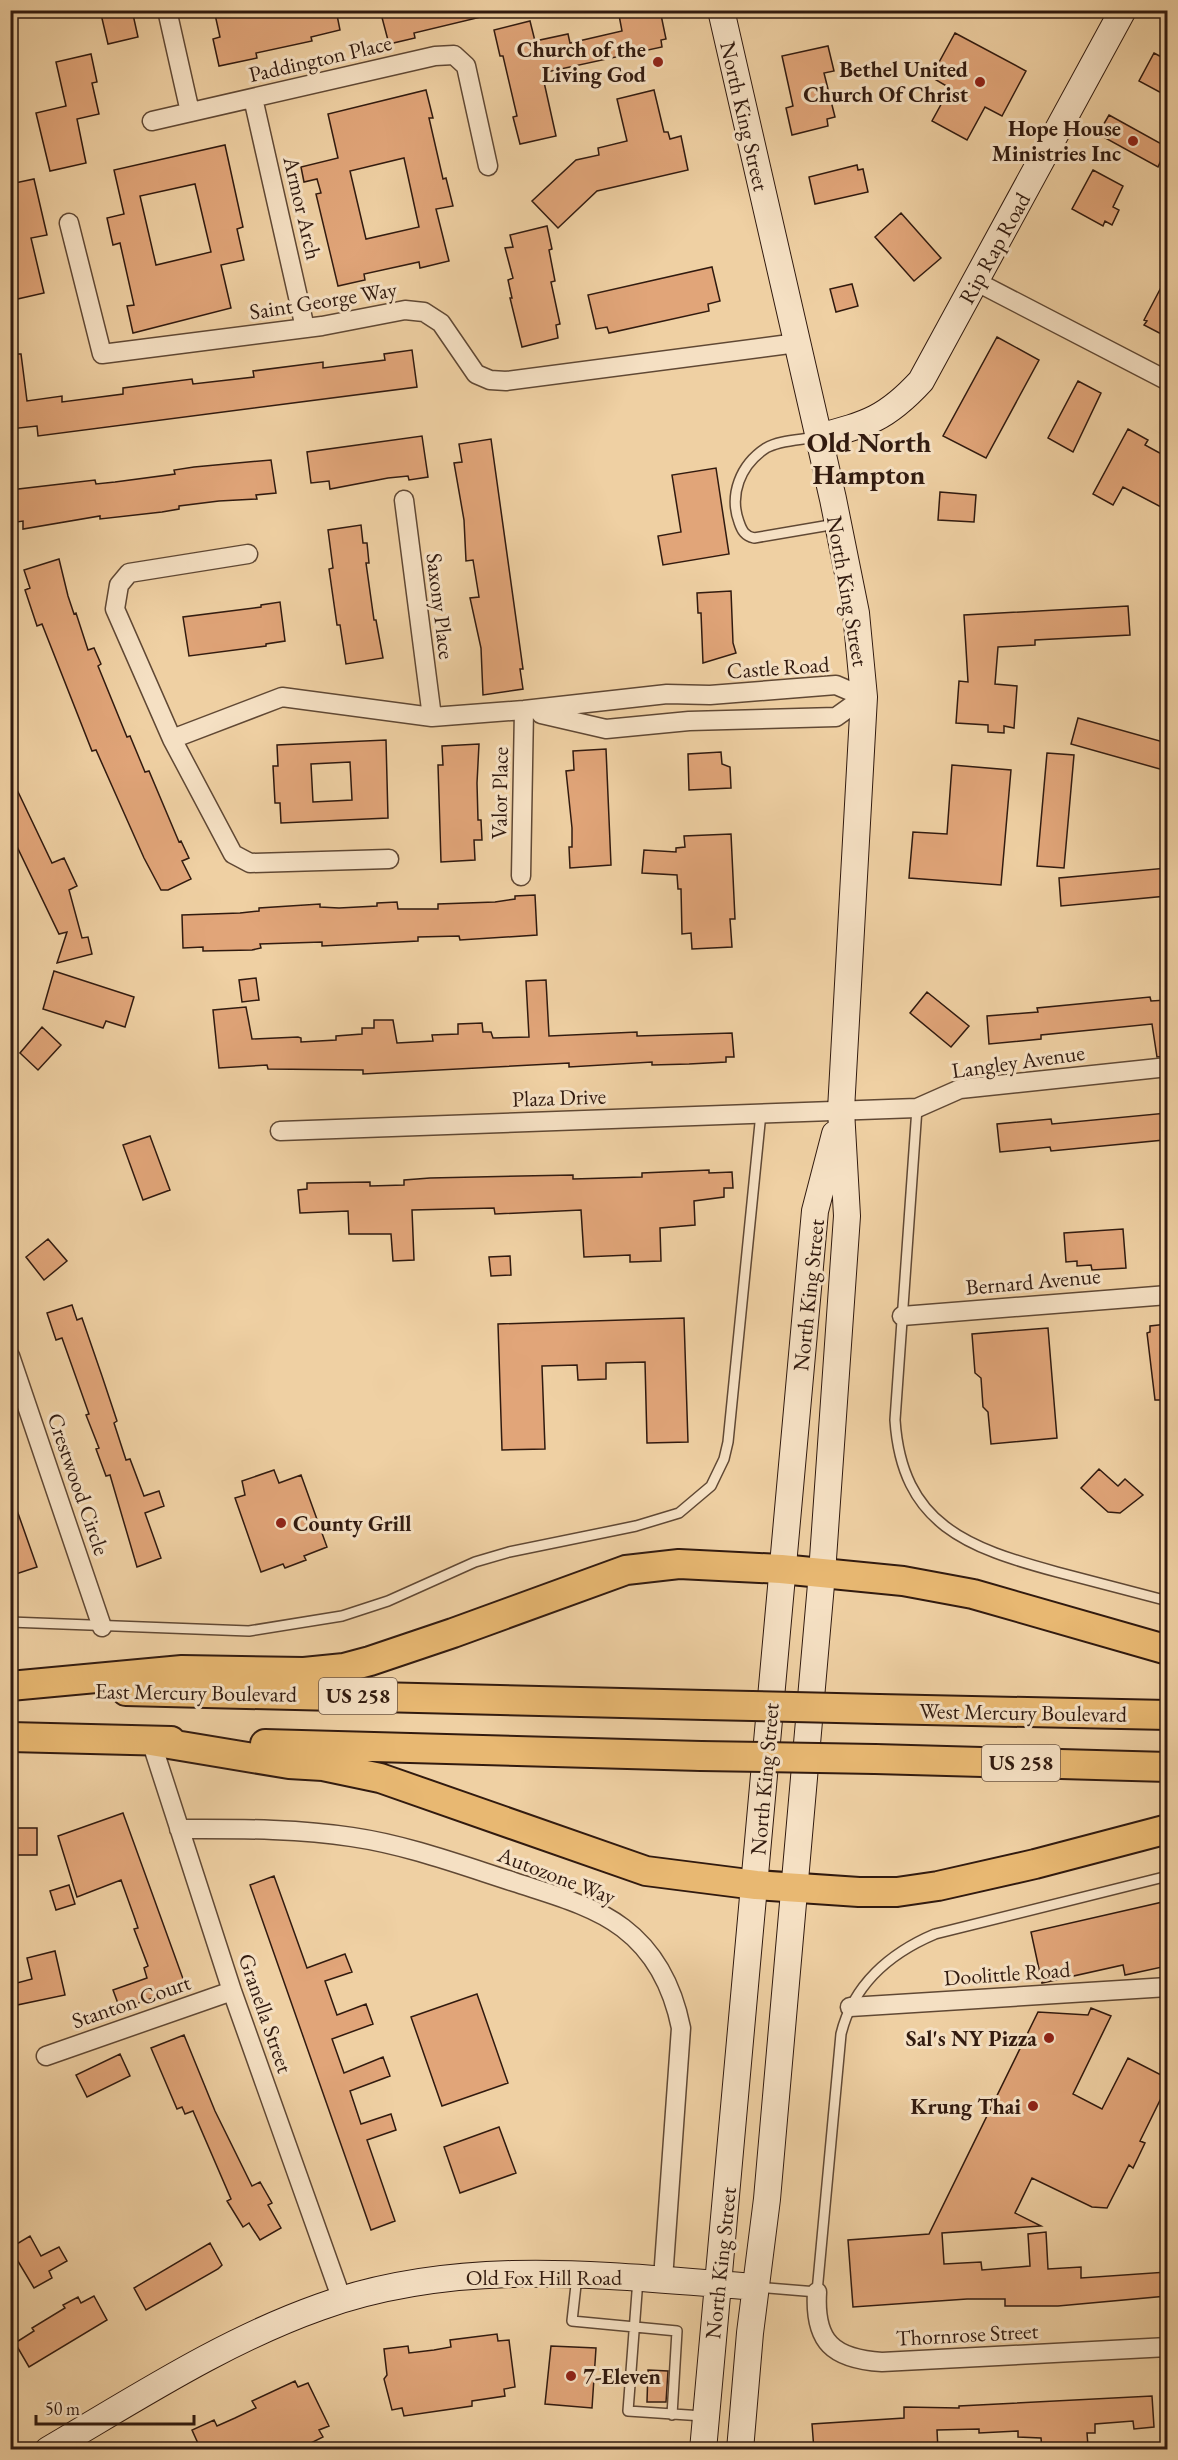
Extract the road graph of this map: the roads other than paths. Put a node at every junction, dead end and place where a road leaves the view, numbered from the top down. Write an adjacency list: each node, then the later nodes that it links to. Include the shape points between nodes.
1 (167, 10): 5 (street)
2 (722, 10): 11 (main road, North King Street)
3 (1123, 10): 9 (main road, Rip Rap Road)
4 (253, 98): 5 (street, Paddington Place); 7 (street, Paddington Place, via 454,55 466,66); 10 (street, Armor Arch)
5 (190, 112): 6 (street, Paddington Place)
6 (152, 121)
7 (488, 166)
8 (69, 223): 10 (street, Saint George Way, via 102,354)
9 (975, 281): 12 (street); 13 (main road, Rip Rap Road, via 935,359 904,399 872,422)
10 (305, 328): 11 (street, Saint George Way, via 405,310 424,312 441,323 476,374 506,381)
11 (797, 343): 13 (main road, North King Street)
12 (1167, 381)
13 (819, 437): 15 (main road, North King Street); 15 (lane, via 766,448 741,475 733,504 741,528 754,538)
14 (404, 501): 19 (street, Saxony Place)
15 (838, 524): 17 (main road, North King Street, via 856,613)
16 (248, 554): 20 (street, via 129,573 119,585 115,609)
17 (864, 697): 18 (street, Castle Road, via 836,685 710,695 667,694); 18 (street, Castle Road, via 836,717 689,721 606,729); 25 (main road, North King Street)
18 (525, 710): 19 (street, Castle Road); 22 (street, Valor Place)
19 (432, 717): 20 (street, Castle Road, via 282,697)
20 (172, 739): 21 (street, via 233,854 250,863)
21 (389, 859)
22 (521, 876)
23 (1167, 1067): 24 (street, Langley Avenue, via 960,1089)
24 (917, 1108): 25 (street, Langley Avenue); 29 (lane)
25 (841, 1110): 26 (street, Plaza Drive); 31 (main road, North King Street, via 815,1211); 32 (main road, North King Street, via 846,1216)
26 (761, 1113): 27 (street, Plaza Drive); 35 (lane, via 728,1442 711,1486 691,1505 636,1527 476,1562 388,1601 316,1622 249,1631)
27 (280, 1131)
28 (1167, 1295): 29 (street, Bernard Avenue)
29 (902, 1316): 33 (lane, via 896,1436 908,1479 933,1516 960,1538 992,1553)
30 (10, 1356): 35 (street, Crestwood Circle)
31 (781, 1569): 32 (main road); 37 (main road, via 679,1563 637,1568 370,1661 320,1671 182,1670); 46 (main road, North King Street)
32 (822, 1573): 36 (main road, via 903,1581 973,1594); 47 (main road, North King Street)
33 (1167, 1601)
34 (10, 1622): 35 (lane)
35 (102, 1627)
36 (1167, 1650)
37 (10, 1687): 38 (main road, East Mercury Boulevard / US 258, bridge)
38 (879, 1709): 39 (main road, West Mercury Boulevard / US 258)
39 (1167, 1715)
40 (10, 1737): 41 (main road, US 258)
41 (152, 1741): 42 (main road, US 258, bridge); 43 (street, Granella Street); 46 (main road, via 380,1778 646,1871)
42 (1167, 1767)
43 (179, 1829): 49 (street, Granella Street); 53 (street, Autozone Way, via 327,1833 385,1844 546,1892 598,1913 623,1928 649,1952 675,2000 681,2028)
44 (1167, 1829): 47 (main road, via 938,1886 897,1892)
45 (1167, 1876): 50 (lane, via 935,1934 911,1944 875,1973)
46 (756, 1885): 47 (main road); 54 (main road, North King Street)
47 (795, 1888): 55 (main road, North King Street)
48 (1167, 1987): 50 (street, Doolittle Road)
49 (232, 1991): 51 (street, Stanton Court); 57 (street, Granella Street)
50 (850, 2007): 56 (lane, via 836,2071)
51 (46, 2056)
52 (577, 2274): 53 (main road, Old Fox Hill Road); 57 (main road, Old Fox Hill Road, via 516,2273 441,2279); 58 (lane, via 572,2321)
53 (650, 2279): 54 (main road, Old Fox Hill Road); 58 (lane)
54 (718, 2284): 55 (main road, Old Fox Hill Road); 61 (main road, North King Street)
55 (756, 2287): 56 (lane, North King Street); 64 (main road, North King Street)
56 (817, 2292): 59 (street, Thornrose Street, via 816,2317 824,2337 846,2356 862,2361)
57 (342, 2300): 62 (main road, Old Fox Hill Road, via 245,2338)
58 (634, 2326): 60 (lane, via 677,2331); 60 (lane, via 628,2411)
59 (1167, 2347)
60 (672, 2415): 61 (lane)
61 (705, 2417): 63 (main road, North King Street)
62 (48, 2450)
63 (703, 2450)
64 (740, 2450)

